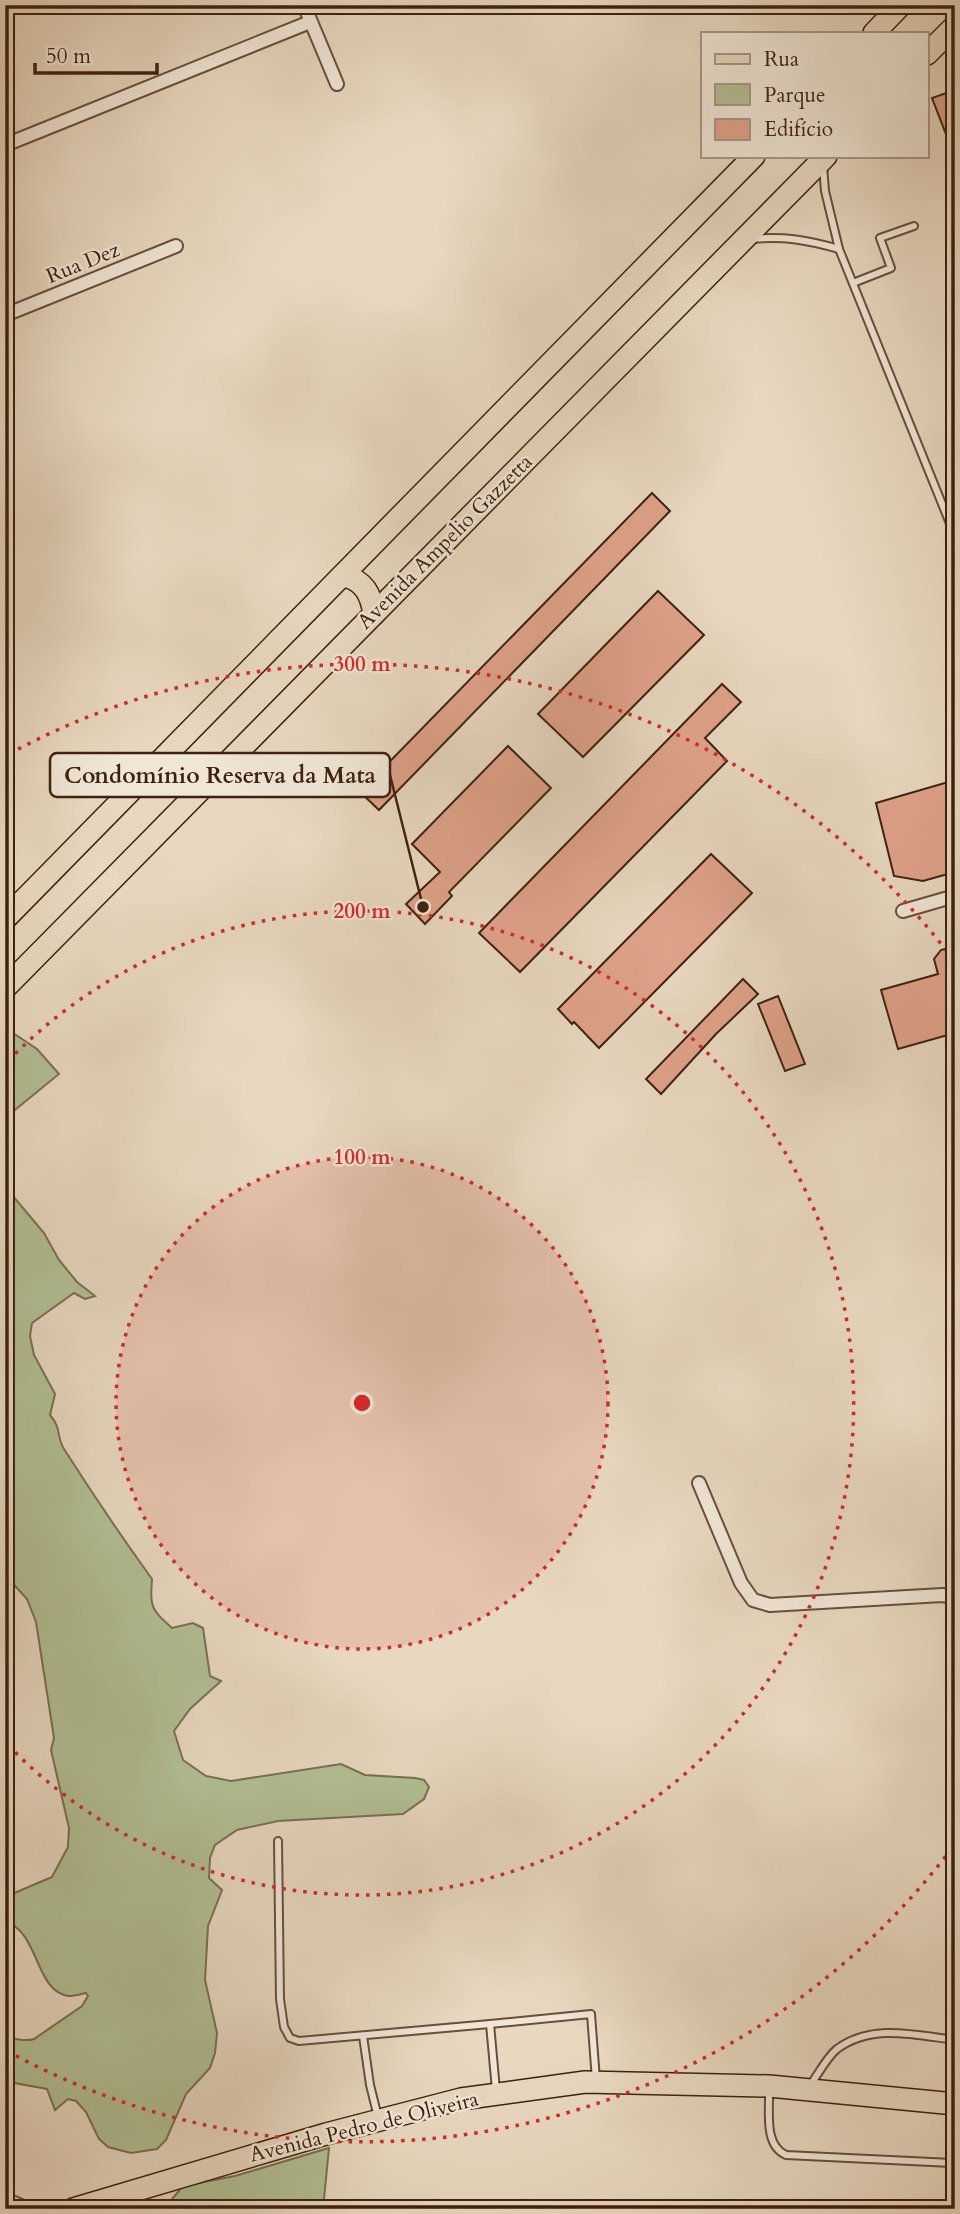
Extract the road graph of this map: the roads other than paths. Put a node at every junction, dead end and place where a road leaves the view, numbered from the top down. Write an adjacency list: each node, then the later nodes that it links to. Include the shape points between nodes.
1 (304, 5): 3 (street)
2 (901, 5): 5 (main road)
3 (310, 22): 7 (street); 8 (street)
4 (955, 26): 6 (main road)
5 (880, 29)
6 (928, 53)
7 (337, 84)
8 (5, 145)
9 (752, 158): 19 (main road)
10 (824, 158): 13 (main road, Avenida Ampelio Gazzetta)
11 (825, 158): 15 (lane, via 825,191)
12 (914, 226): 16 (lane, via 880,238 891,268)
13 (744, 240): 15 (lane, via 802,238); 20 (main road, Avenida Ampelio Gazzetta)
14 (176, 246): 17 (street, Rua Dez)
15 (839, 249): 16 (lane)
16 (853, 283): 18 (lane)
17 (5, 315)
18 (955, 536)
19 (345, 576): 20 (main road, via 354,578 370,595); 23 (main road)
20 (374, 614): 24 (main road, Avenida Ampelio Gazzetta)
21 (955, 896): 22 (street)
22 (903, 911)
23 (5, 919)
24 (5, 988)
25 (699, 1483): 26 (street, via 752,1600 770,1605)
26 (955, 1597)
27 (278, 1840): 29 (lane, via 284,2027 290,2038 299,2041)
28 (491, 2024): 29 (lane); 31 (lane, via 592,2014); 34 (lane)
29 (363, 2036): 36 (lane)
30 (955, 2040): 33 (lane, via 891,2032 863,2035 836,2050)
31 (596, 2082): 32 (main road, Avenida Pedro de Oliveira); 34 (main road, Avenida Pedro de Oliveira)
32 (769, 2086): 33 (main road, Avenida Pedro de Oliveira); 37 (lane, via 772,2143 786,2155)
33 (806, 2090): 35 (main road, Avenida Pedro de Oliveira)
34 (496, 2094): 36 (main road, Avenida Pedro de Oliveira)
35 (955, 2104)
36 (379, 2120): 38 (main road, Avenida Pedro de Oliveira)
37 (952, 2163)
38 (137, 2188): 41 (main road, Avenida Pedro de Oliveira); 42 (street)
39 (5, 2199): 40 (street)
40 (28, 2209)
41 (73, 2209)
42 (113, 2209)

